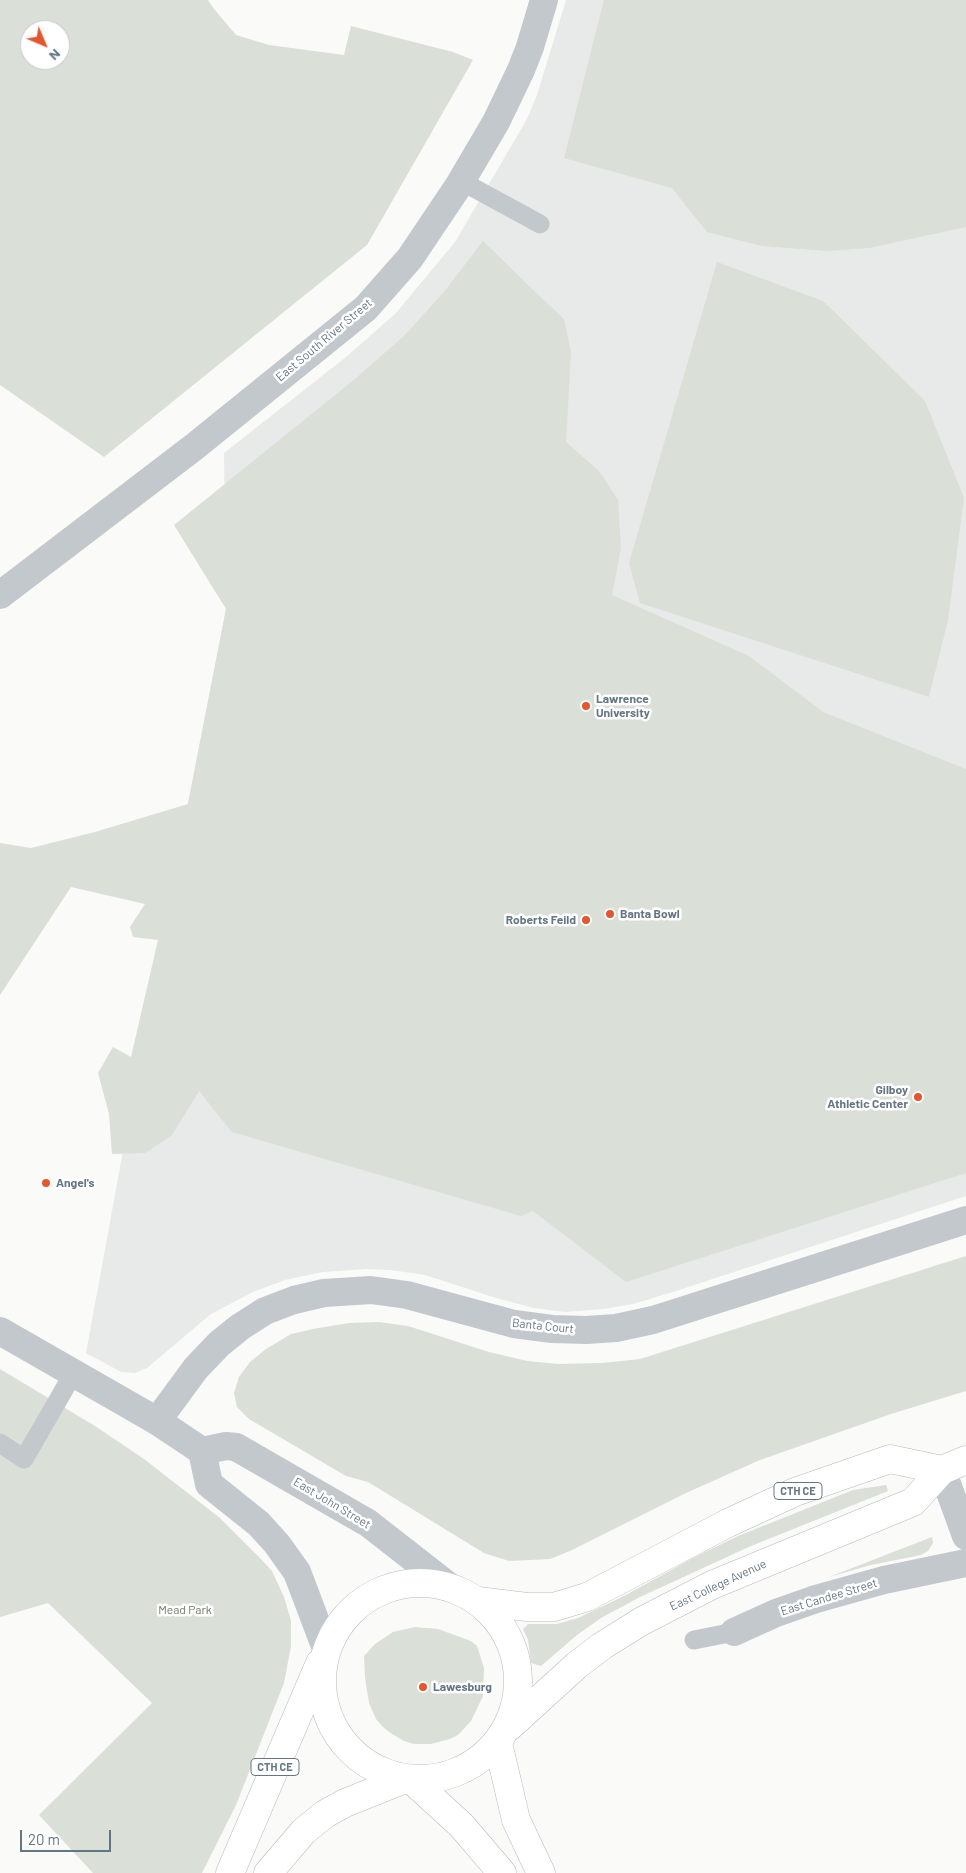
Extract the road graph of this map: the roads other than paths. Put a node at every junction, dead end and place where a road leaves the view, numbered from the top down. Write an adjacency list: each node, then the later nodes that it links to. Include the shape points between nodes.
1 (544, 0): 2 (street, East South River Street, via 521,70 496,122)
2 (461, 181): 3 (lane); 4 (street, East South River Street, via 410,258 366,308 194,447)
3 (540, 224)
4 (0, 595)
5 (966, 1220): 8 (street, Banta Court, via 653,1320 616,1328 552,1330 514,1324 415,1297 371,1290 324,1293 294,1300 265,1312 218,1344)
6 (0, 1331): 7 (street)
7 (74, 1374): 8 (street); 9 (lane, via 24,1459)
8 (157, 1421): 10 (street)
9 (0, 1443)
10 (202, 1451): 14 (street, East John Street, via 236,1447 368,1523); 18 (street, via 209,1484 259,1524 297,1572)
11 (954, 1465): 12 (street); 15 (main road, CTH CE, via 890,1459 795,1492 712,1531 587,1597 554,1607); 19 (main road, East College Avenue, via 913,1502 703,1589 642,1621 577,1665)
12 (966, 1536)
13 (966, 1563): 16 (street, East Candee Street, via 884,1580 816,1599)
14 (450, 1587): 15 (main road); 18 (main road, via 422,1583 401,1586 364,1600 341,1619)
15 (478, 1601): 19 (main road, via 506,1634 513,1652 517,1673 514,1703)
16 (734, 1632): 17 (lane, East Candee Street)
17 (694, 1640)
18 (323, 1654): 20 (main road, via 321,1678 329,1715 338,1732 366,1762); 21 (main road, CTH CE)
19 (504, 1735): 20 (main road, East College Avenue, via 486,1756 466,1769 446,1778); 24 (main road, via 516,1820)
20 (410, 1780): 22 (main road, via 345,1803 325,1814 304,1831); 23 (main road, via 462,1826)
21 (230, 1873)
22 (268, 1873)
23 (502, 1873)
24 (541, 1873)

